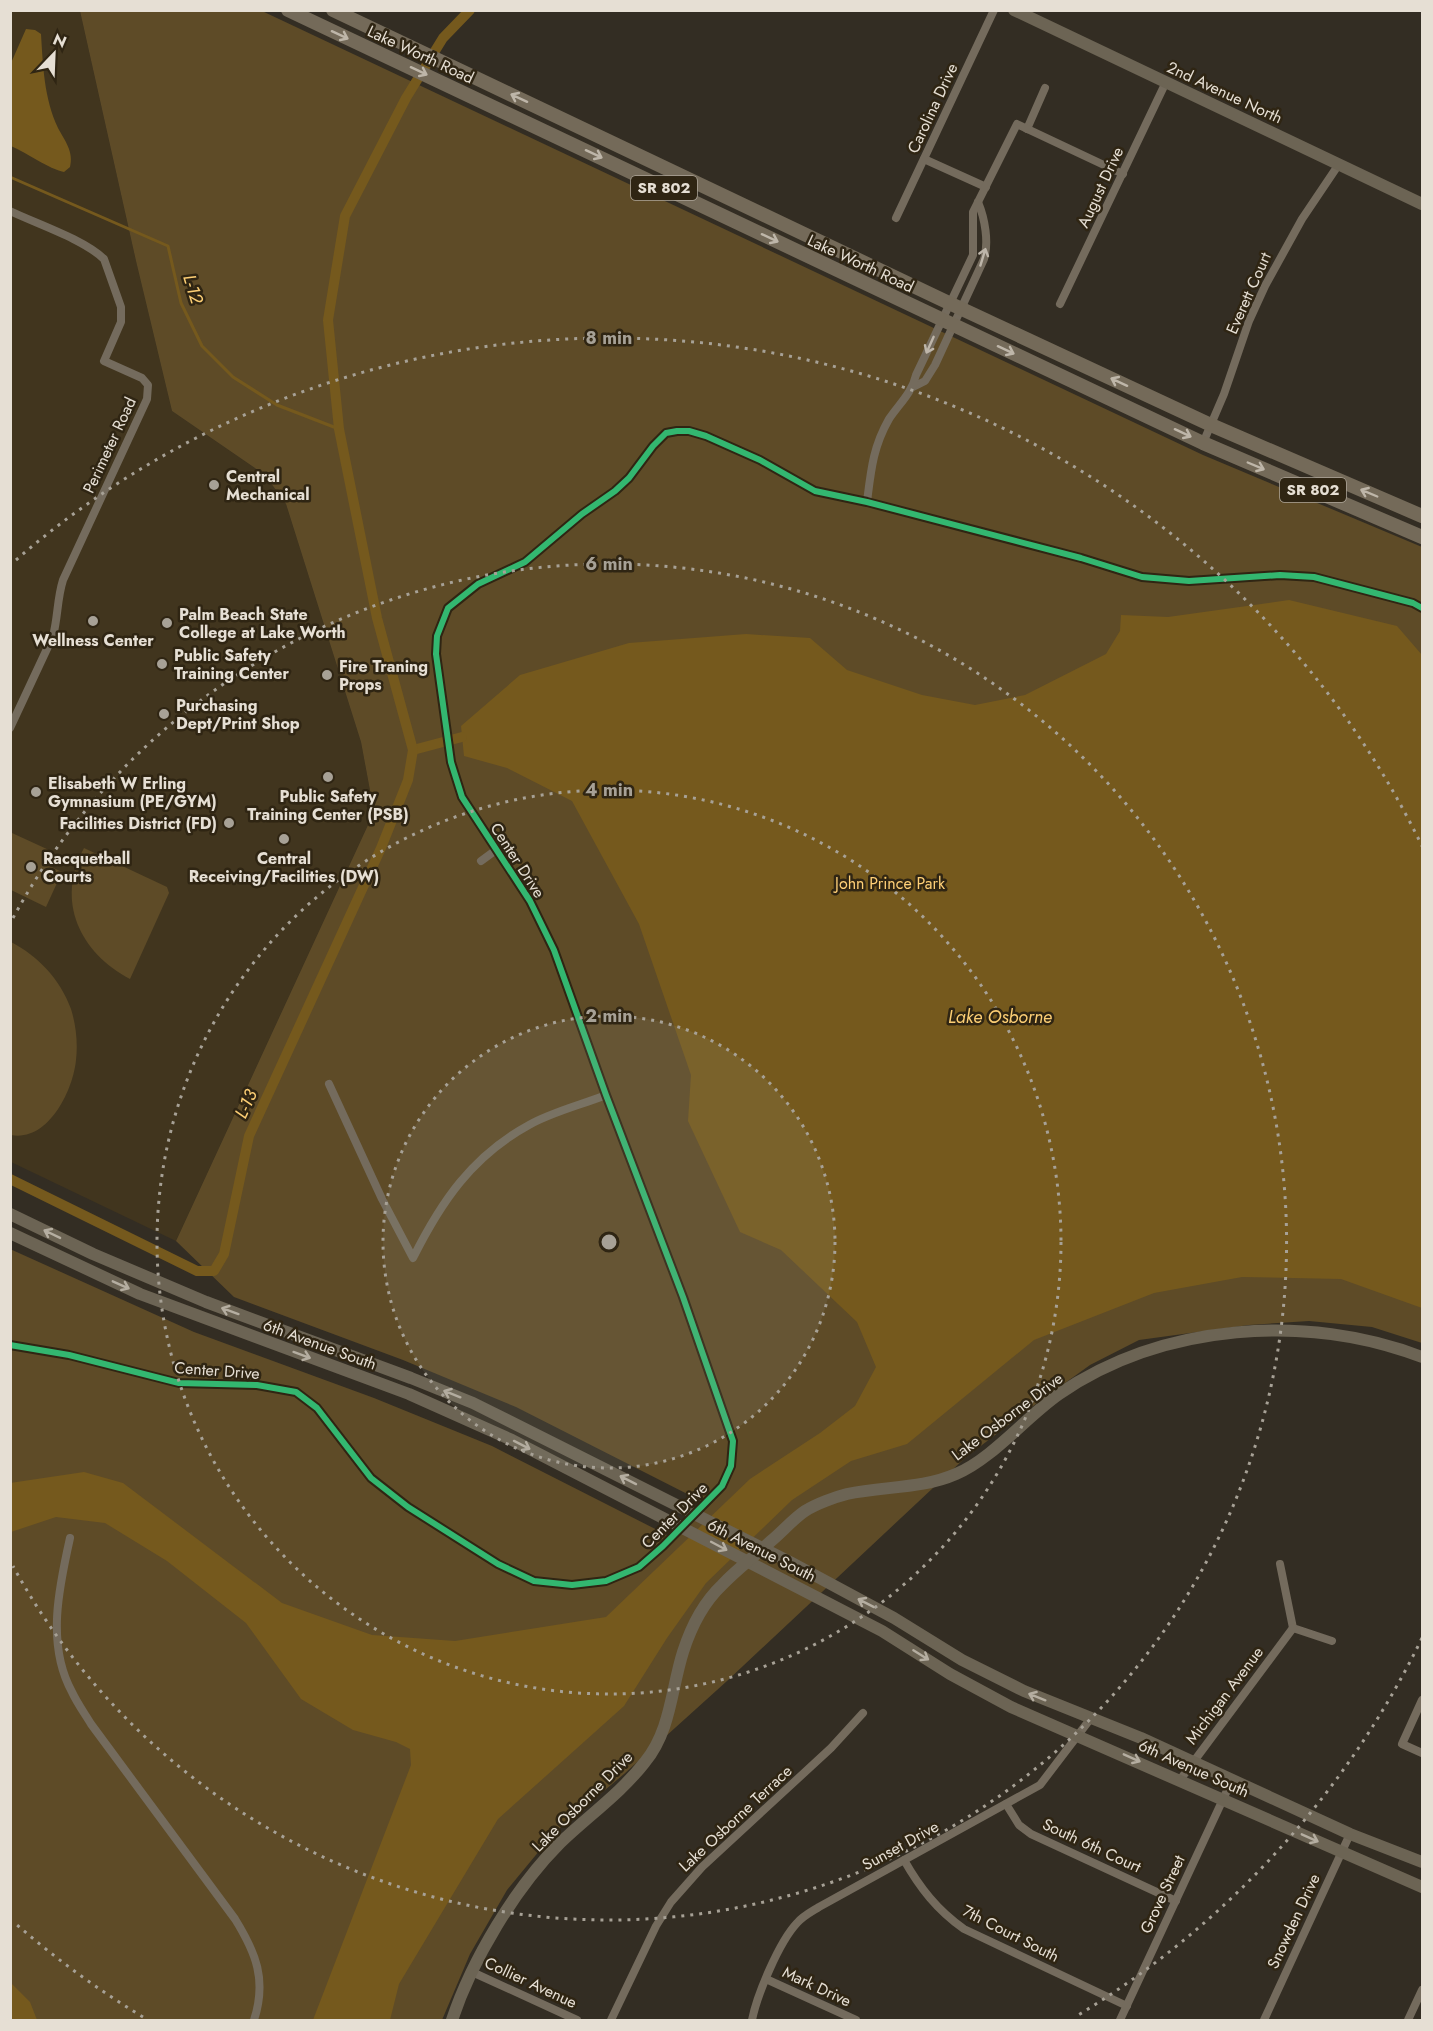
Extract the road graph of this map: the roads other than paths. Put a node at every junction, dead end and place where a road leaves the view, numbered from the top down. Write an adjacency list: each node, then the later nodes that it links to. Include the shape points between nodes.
1 (333, 10): 9 (main road, Lake Worth Road / SR 802, one-way to 1)
2 (994, 10): 10 (street, Carolina Drive)
3 (1014, 10): 5 (street, 2nd Avenue North)
4 (294, 12): 7 (main road, Lake Worth Road / SR 802, one-way to 7)
5 (1166, 82): 11 (street, 2nd Avenue North); 12 (street, August Drive)
6 (1045, 88): 8 (street)
7 (508, 113): 9 (main road, via 527,115 571,132); 20 (main road, Lake Worth Road / SR 802, one-way to 20)
8 (1027, 129): 12 (street); 13 (street, via 1017,124)
9 (591, 132): 19 (main road, Lake Worth Road / SR 802)
10 (924, 159): 13 (street); 17 (street, Carolina Drive)
11 (1339, 164): 15 (street, 2nd Avenue North); 22 (street, Everett Court, via 1302,219 1265,286)
12 (1123, 174): 18 (street, August Drive)
13 (986, 187): 14 (street)
14 (978, 202): 19 (street, via 973,213 973,255); 19 (street, one-way to 14, via 987,250)
15 (1422, 204)
16 (10, 211): 28 (street, Perimeter Road, via 104,259 122,315 104,361 142,378 148,385 147,399 63,580 53,636)
17 (896, 218)
18 (1060, 304)
19 (955, 306): 20 (street); 20 (street); 22 (main road, Lake Worth Road / SR 802, one-way to 19)
20 (947, 322): 21 (street, one-way to 21); 21 (street, via 925,381); 23 (main road, Lake Worth Road / SR 802, one-way to 23)
21 (913, 387): 24 (street, via 876,445)
22 (1210, 425): 23 (street, Everett Court); 25 (main road, Lake Worth Road / SR 802, one-way to 22)
23 (1203, 443): 26 (main road, Lake Worth Road / SR 802, one-way to 26)
24 (867, 502): 27 (street, via 1142,577 1190,581 1280,575 1314,577); 29 (street, Center Drive, via 815,491 706,435 689,431 666,433 615,491 525,562 478,584 448,608 437,636 436,654 451,762 462,797)
25 (1422, 516)
26 (1422, 537)
27 (1422, 608)
28 (10, 728)
29 (496, 850): 30 (street); 32 (street, Center Drive, via 530,901 554,950)
30 (482, 861)
31 (329, 1084): 32 (street, via 412,1258 429,1226 468,1171 497,1145 530,1124)
32 (606, 1095): 35 (street, Center Drive, via 733,1441 731,1466 722,1486 639,1567 606,1581 572,1585 534,1581 498,1564 408,1507 371,1478 318,1408 296,1392 257,1385 179,1383 69,1355)
33 (10, 1214): 43 (street, 6th Avenue South, one-way to 33, via 962,1660 894,1618 789,1562 473,1403 206,1302)
34 (10, 1233): 44 (street, 6th Avenue South, one-way to 44, via 140,1294 465,1418 882,1631 974,1688)
35 (10, 1345)
36 (1422, 1357): 57 (street, Lake Osborne Drive, via 1372,1341 1309,1331 1248,1331 1181,1342 1123,1361 1060,1394 973,1466 956,1474 931,1483 846,1495 806,1510 720,1586 698,1616 683,1653 663,1734 646,1761 558,1845 530,1878)
37 (70, 1538): 61 (street, via 59,1588 56,1628 70,1690 247,1938 260,1984)
38 (1280, 1564): 39 (street)
39 (1293, 1628): 40 (street); 46 (street, Michigan Avenue)
40 (1332, 1641)
41 (1422, 1700): 45 (street, via 1402,1744)
42 (863, 1713): 64 (street, Lake Osborne Terrace, via 682,1888 651,1934)
43 (1091, 1718): 44 (street, Sunset Drive); 46 (street, 6th Avenue South)
44 (1078, 1735): 47 (street, 6th Avenue South, one-way to 47); 50 (street, Sunset Drive, via 1041,1785)
45 (1422, 1754)
46 (1193, 1762): 47 (street, Michigan Avenue); 48 (street, 6th Avenue South)
47 (1180, 1780): 49 (street, 6th Avenue South)
48 (1232, 1780): 49 (street, Grove Street); 51 (street, 6th Avenue South)
49 (1222, 1799): 52 (street, 6th Avenue South, one-way to 52); 56 (street, Grove Street)
50 (1006, 1804): 53 (street, Sunset Drive); 56 (street, South 6th Court, via 1019,1825 1031,1834)
51 (1350, 1834): 52 (street, Snowden Drive); 54 (street, 6th Avenue South)
52 (1342, 1852): 55 (street, 6th Avenue South); 68 (street, Snowden Drive)
53 (904, 1860): 58 (street, Sunset Drive, via 805,1915 790,1931); 60 (street, 7th Court South, via 927,1897 964,1929)
54 (1422, 1862)
55 (1422, 1887)
56 (1176, 1900): 60 (street, Grove Street)
57 (472, 1972): 62 (street, Lake Osborne Drive); 63 (street, Collier Avenue)
58 (766, 1979): 65 (street, Sunset Drive); 66 (street, Mark Drive)
59 (1422, 1990): 69 (street)
60 (1127, 2006): 67 (street, Grove Street)
61 (254, 2020)
62 (452, 2020)
63 (577, 2020)
64 (611, 2020)
65 (752, 2020)
66 (856, 2020)
67 (1120, 2020)
68 (1264, 2020)
69 (1408, 2020)

